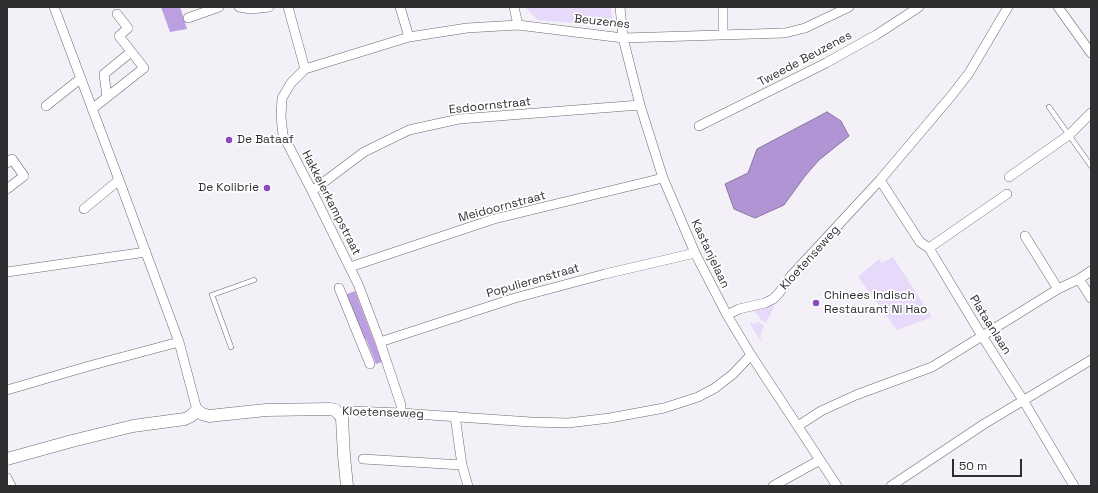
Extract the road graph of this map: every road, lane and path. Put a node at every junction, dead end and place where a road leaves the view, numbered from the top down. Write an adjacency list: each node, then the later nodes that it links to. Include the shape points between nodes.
1 (54, 7): 23 (street)
2 (219, 7): 15 (street)
3 (239, 7): 4 (street)
4 (268, 7)
5 (288, 7): 22 (street)
6 (400, 7): 18 (street)
7 (514, 7): 16 (street)
8 (620, 7): 19 (street, Kastanjelaan)
9 (723, 7): 17 (street)
10 (849, 7): 17 (street, Beuzenes, via 805,28 785,32)
11 (919, 7): 30 (street, Tweede Beuzenes, via 826,63)
12 (1008, 7): 37 (street, Kloetenseweg, via 969,73)
13 (1058, 7): 21 (street)
14 (117, 14): 20 (street, via 128,28 119,36)
15 (188, 18)
16 (518, 25): 18 (street, Beuzenes, via 467,28); 19 (street, Beuzenes)
17 (723, 35): 19 (street, Beuzenes)
18 (409, 37): 22 (street, Beuzenes)
19 (623, 38): 25 (street, Kastanjelaan)
20 (131, 52): 24 (street, via 104,74); 24 (street, via 144,68)
21 (1091, 53)
22 (304, 68): 39 (street, Hakkelerkampstraat, via 282,98 281,117 283,135)
23 (80, 79): 26 (street); 28 (street)
24 (107, 98): 28 (street)
25 (640, 105): 35 (street, Kastanjelaan); 39 (street, Esdoornstraat, via 459,119 408,130 364,152)
26 (46, 106)
27 (1049, 106): 31 (lane)
28 (92, 109): 36 (street)
29 (1091, 113): 31 (street)
30 (698, 126)
31 (1069, 135): 33 (lane); 34 (street)
32 (7, 163): 38 (street, via 12,159 24,176)
33 (1091, 166)
34 (1009, 177)
35 (663, 178): 45 (street, Kastanjelaan); 46 (street, Meidoornstraat, via 494,220)
36 (119, 180): 41 (street); 44 (street)
37 (880, 180): 43 (street, Plataanlaan, via 920,242); 54 (street, Kloetenseweg, via 773,299)
38 (7, 189)
39 (312, 191): 46 (street, Hakkelerkampstraat)
40 (1007, 194): 43 (street)
41 (84, 209)
42 (1025, 236): 52 (street)
43 (929, 248): 55 (street, Plataanlaan)
44 (146, 252): 48 (street); 56 (street)
45 (695, 253): 54 (street, Kastanjelaan); 57 (street, Populierenstraat, via 515,298)
46 (350, 267): 57 (street, Hakkelerkampstraat)
47 (1091, 271): 49 (street)
48 (7, 272)
49 (1079, 279): 52 (street); 53 (street)
50 (254, 280): 58 (lane, via 212,296)
51 (339, 288): 61 (street)
52 (1058, 289): 55 (street)
53 (1091, 298)
54 (726, 315): 59 (street, Kastanjelaan)
55 (982, 336): 63 (street, Plataanlaan); 68 (street, via 932,367 856,395)
56 (179, 342): 62 (street); 64 (street)
57 (380, 342): 65 (street, Hakkelerkampstraat, via 401,405)
58 (231, 347)
59 (751, 355): 67 (street, Kloetenseweg, via 715,388 698,397 664,408 568,423); 68 (street, Kastanjelaan)
60 (1091, 360): 63 (street)
61 (370, 364)
62 (7, 390)
63 (1023, 400): 79 (street); 80 (street, Plataanlaan)
64 (197, 410): 66 (street, Kloetenseweg, via 209,416 266,410 324,409 335,410); 69 (street, via 185,419 133,426)
65 (401, 413): 66 (street, Kloetenseweg, via 353,411); 67 (street, Kloetenseweg)
66 (339, 414): 75 (street, via 342,418)
67 (455, 416): 72 (street)
68 (798, 426): 71 (street, Kastanjelaan)
69 (7, 459)
70 (363, 459): 72 (street)
71 (820, 460): 77 (street); 78 (street, Kastanjelaan)
72 (462, 465): 76 (street)
73 (7, 478): 74 (street)
74 (11, 486)
75 (347, 486)
76 (468, 486)
77 (773, 486)
78 (837, 486)
79 (891, 486)
80 (1074, 486)

